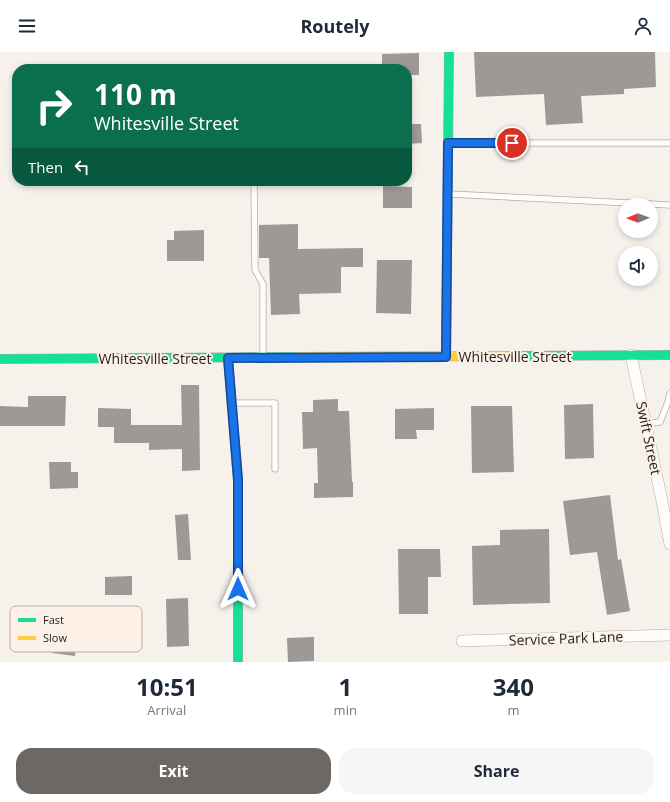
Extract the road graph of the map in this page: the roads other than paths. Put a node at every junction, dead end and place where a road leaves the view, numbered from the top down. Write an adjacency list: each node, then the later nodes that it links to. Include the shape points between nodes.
1 (449, 52): 2 (main road)
2 (448, 143): 3 (lane); 5 (main road)
3 (670, 143)
4 (254, 186): 11 (lane, via 254,270 263,284)
5 (448, 194): 6 (lane); 9 (main road)
6 (670, 205)
7 (670, 355): 8 (main road, Whitesville Street)
8 (631, 356): 9 (main road, Whitesville Street); 15 (street, Swift Street)
9 (446, 357): 11 (main road, Whitesville Street)
10 (228, 358): 11 (main road, Whitesville Street); 12 (main road, Whitesville Street); 14 (main road)
11 (262, 358)
12 (0, 359)
13 (670, 393): 15 (lane, via 660,422)
14 (232, 404): 16 (lane, via 275,403); 20 (main road, via 238,480)
15 (646, 424): 17 (street, Swift Street)
16 (275, 469)
17 (670, 544)
18 (670, 635): 19 (street, Service Park Lane)
19 (462, 641)
20 (238, 662)

